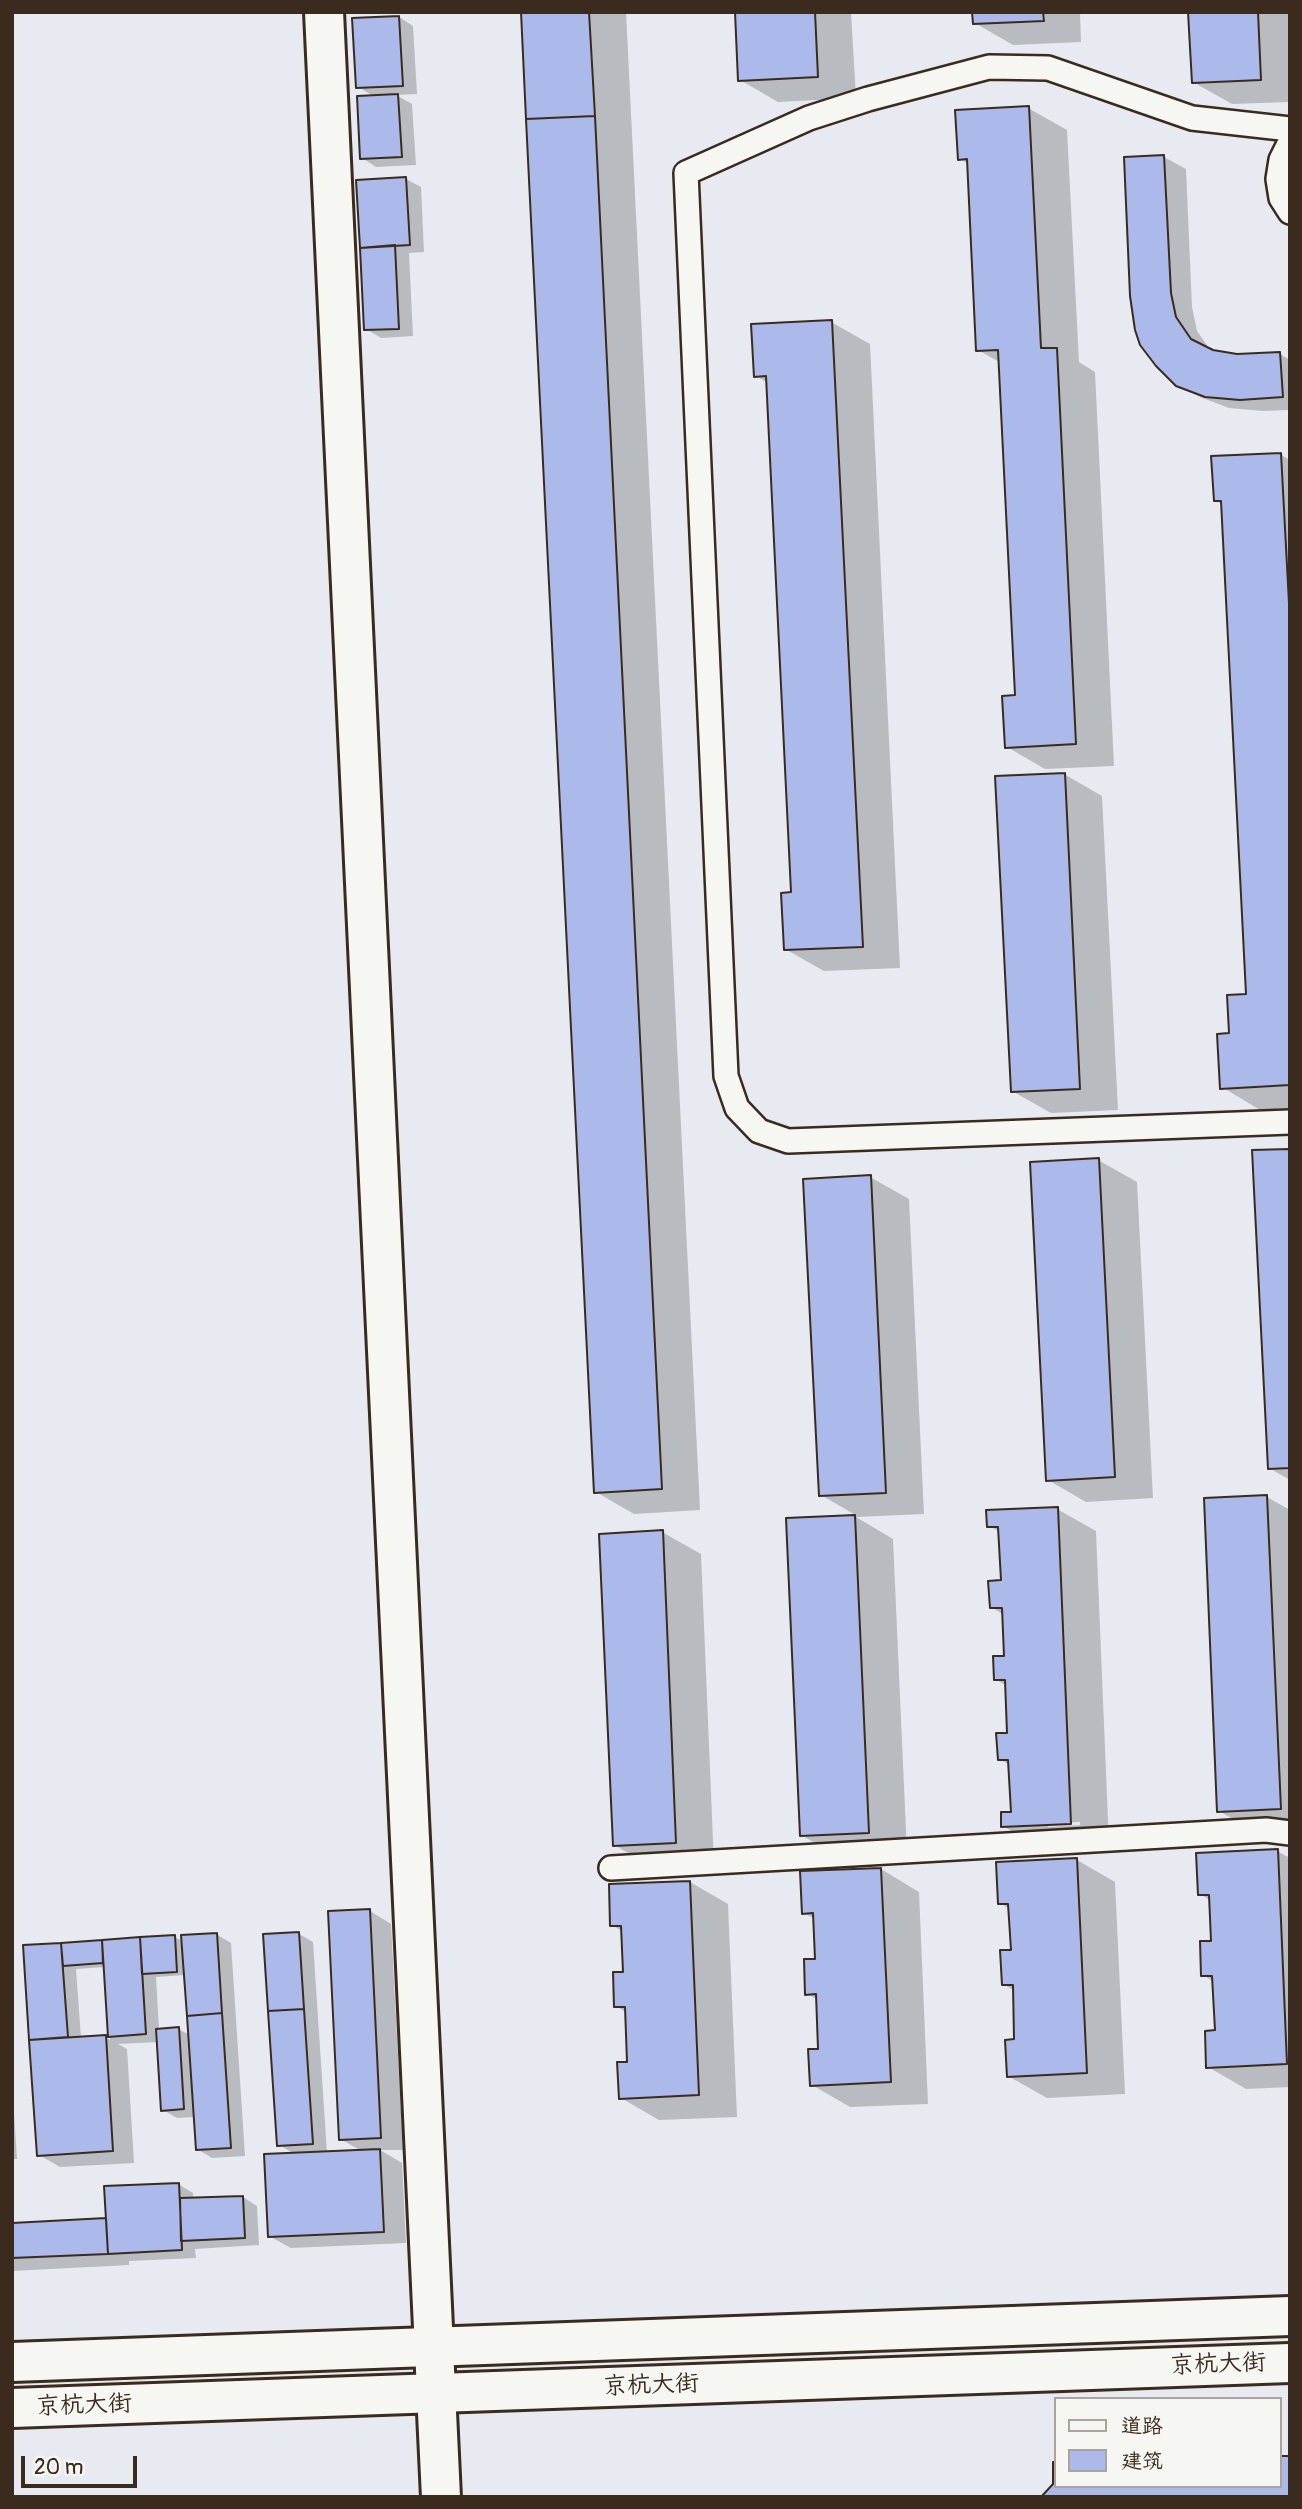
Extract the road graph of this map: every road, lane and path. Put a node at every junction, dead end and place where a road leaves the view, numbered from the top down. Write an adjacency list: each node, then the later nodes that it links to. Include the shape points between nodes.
1 (324, 12): 9 (main road)
2 (1290, 129): 5 (lane, via 1192,118 1048,68 989,67 809,118 686,173 726,1076 737,1108 759,1131 788,1141)
3 (1290, 142): 4 (lane, via 1278,179 1281,198)
4 (1290, 212)
5 (1290, 1122)
6 (1290, 1833): 7 (lane, via 1252,1831)
7 (611, 1868)
8 (1290, 2316): 9 (main road, 京杭大街)
9 (434, 2347): 10 (main road, 京杭大街); 12 (main road)
10 (12, 2362)
11 (1290, 2362): 12 (main road, 京杭大街)
12 (436, 2393): 13 (main road, 京杭大街); 14 (main road)
13 (12, 2409)
14 (441, 2497)

